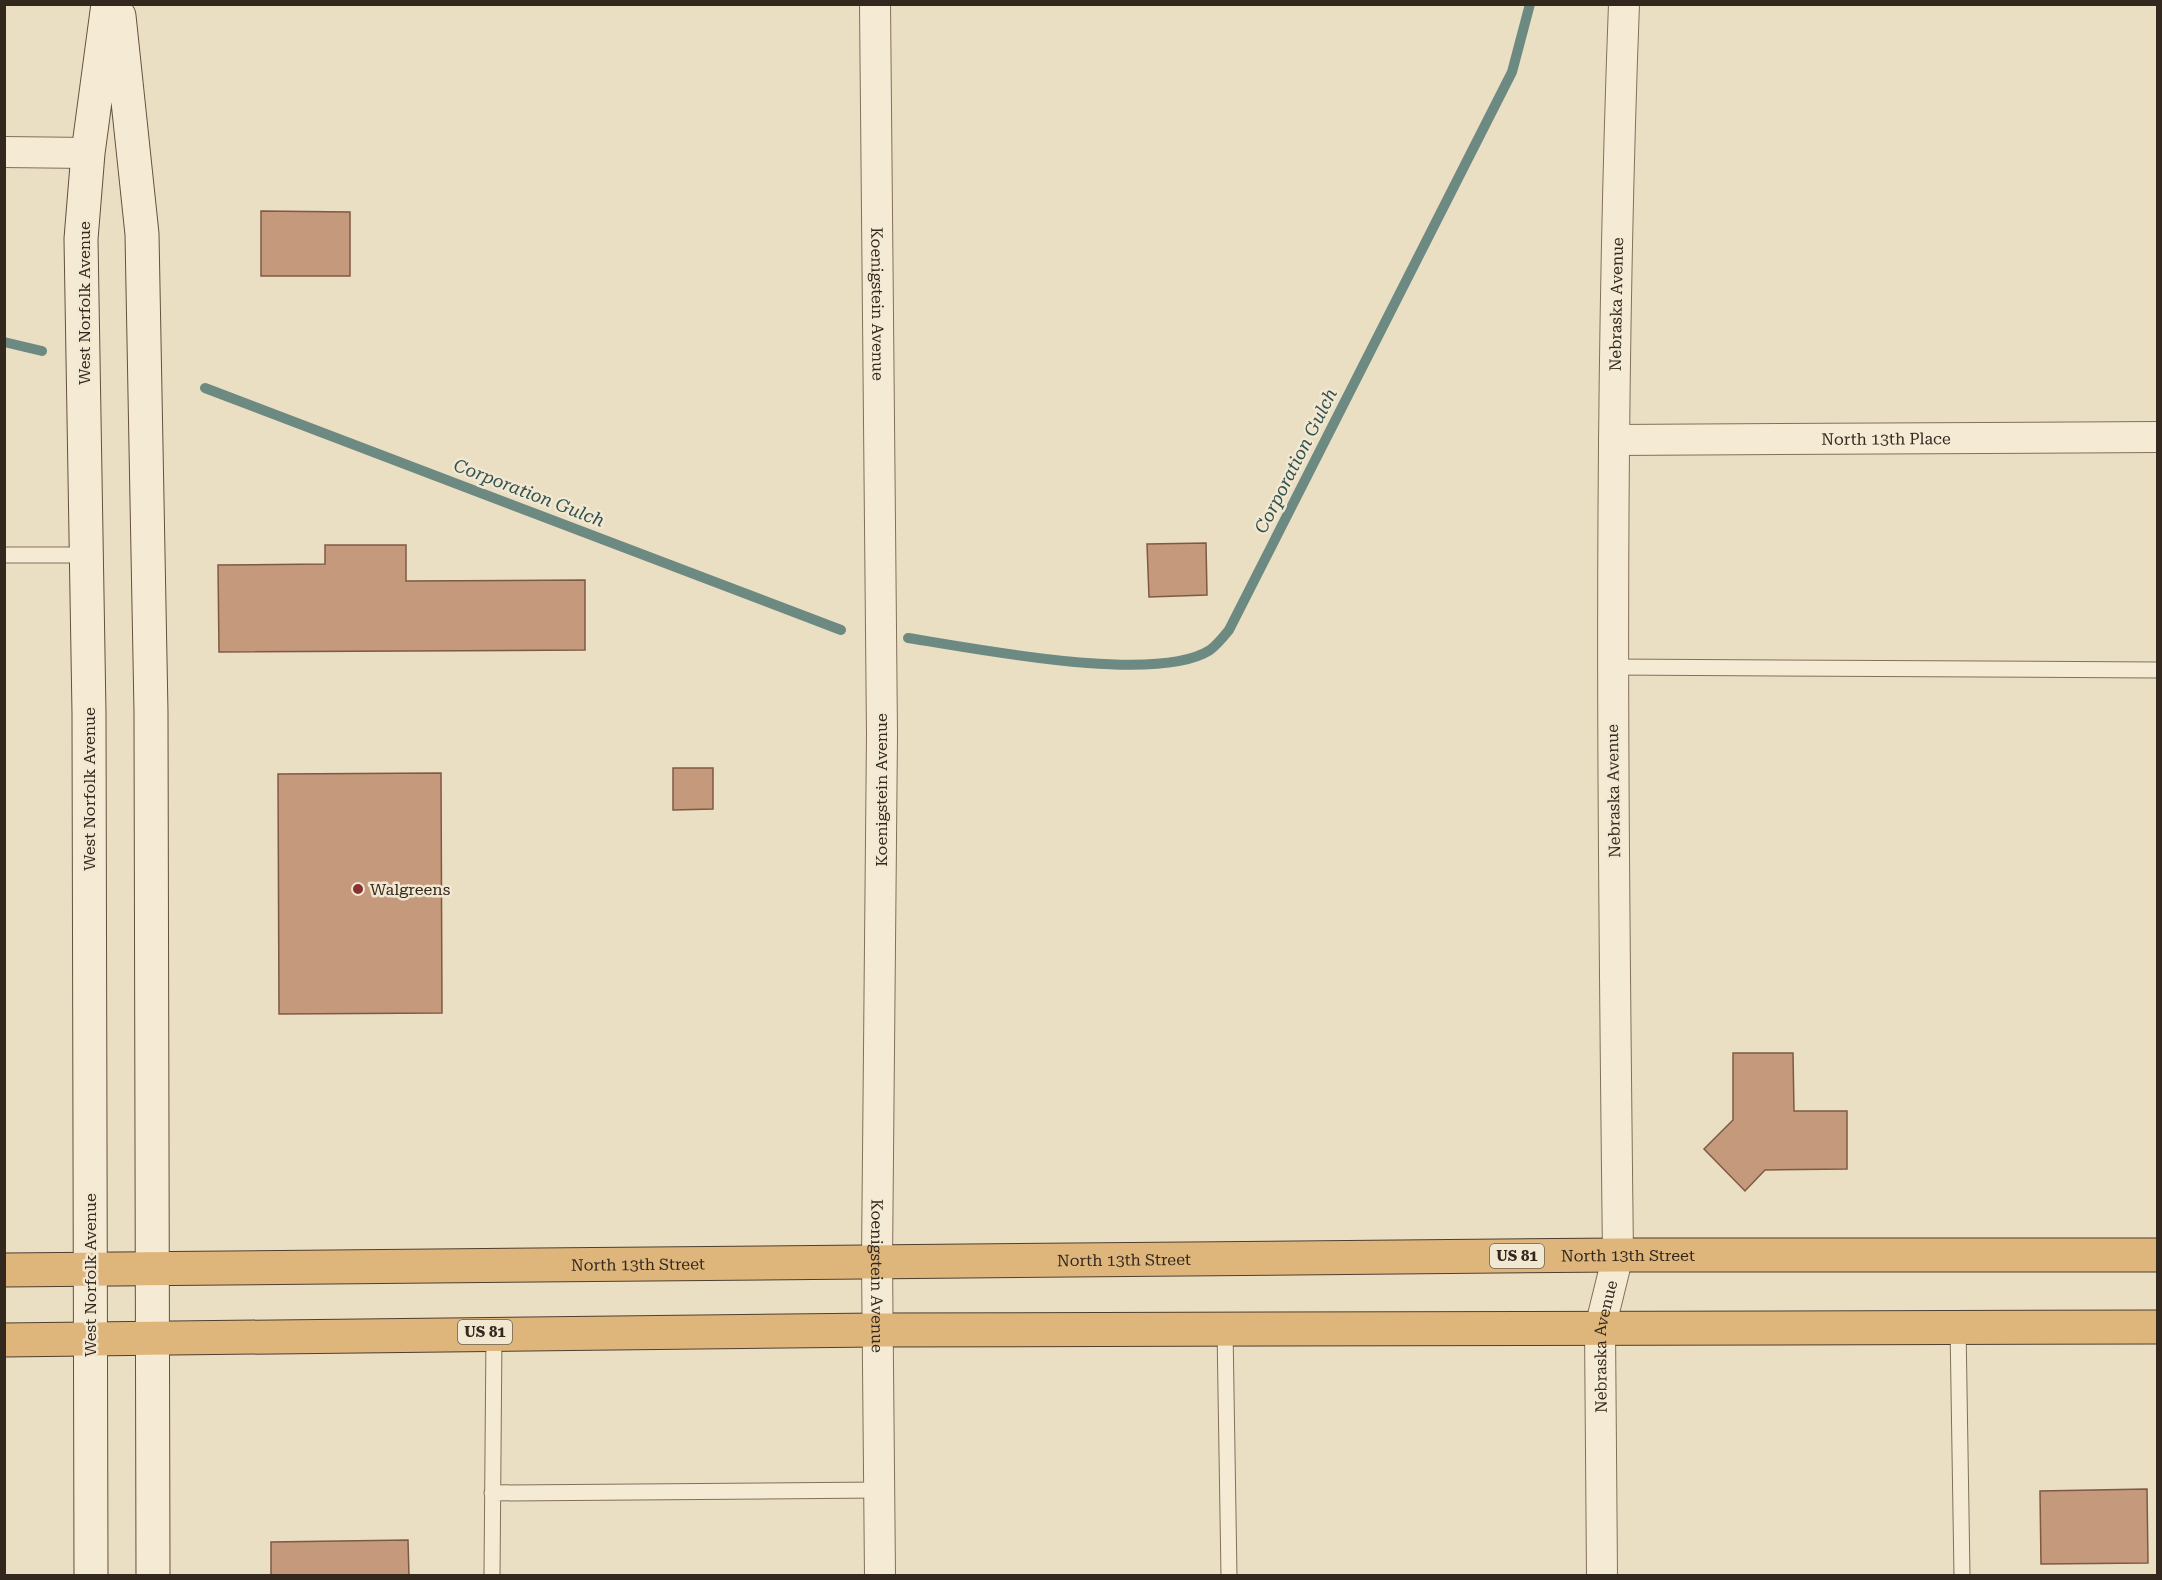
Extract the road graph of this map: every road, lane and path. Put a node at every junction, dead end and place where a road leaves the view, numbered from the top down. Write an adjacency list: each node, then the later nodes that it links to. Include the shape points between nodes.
1 (108, 4): 6 (main road, West Norfolk Avenue)
2 (118, 4): 17 (main road, via 142,234 151,712)
3 (875, 4): 15 (street, Koenigstein Avenue, via 882,734)
4 (1624, 4): 8 (street, Nebraska Avenue, via 1617,175)
5 (4, 152): 6 (street)
6 (88, 153): 10 (main road, West Norfolk Avenue, via 81,239)
7 (2157, 437): 8 (street, North 13th Place)
8 (1614, 440): 11 (street, Nebraska Avenue)
9 (4, 555): 10 (lane)
10 (87, 555): 16 (main road, West Norfolk Avenue)
11 (1612, 668): 12 (lane); 13 (street, Nebraska Avenue)
12 (2157, 670)
13 (1618, 1255): 14 (highway, North 13th Street / US 81); 15 (highway, North 13th Street / US 81); 21 (street, Nebraska Avenue)
14 (2157, 1255)
15 (877, 1261): 17 (highway, North 13th Street / US 81); 23 (street, Koenigstein Avenue)
16 (90, 1269): 17 (highway, North 13th Street / US 81); 18 (highway, US 81); 26 (main road, West Norfolk Avenue)
17 (151, 1269): 25 (main road)
18 (4, 1270)
19 (1958, 1326): 20 (highway, US 81); 21 (highway, US 81); 36 (lane)
20 (2157, 1327)
21 (1600, 1328): 22 (highway, US 81); 35 (street, Nebraska Avenue)
22 (1225, 1329): 23 (highway, US 81); 34 (lane)
23 (878, 1330): 24 (highway, US 81); 28 (street, Koenigstein Avenue)
24 (494, 1332): 25 (highway, US 81); 29 (lane)
25 (151, 1338): 26 (highway, US 81); 31 (main road)
26 (91, 1339): 27 (highway, US 81); 30 (main road, West Norfolk Avenue)
27 (4, 1340)
28 (880, 1490): 29 (lane); 33 (street, Koenigstein Avenue)
29 (492, 1493): 32 (lane)
30 (91, 1575)
31 (153, 1575)
32 (492, 1575)
33 (880, 1575)
34 (1229, 1575)
35 (1602, 1575)
36 (1962, 1575)

